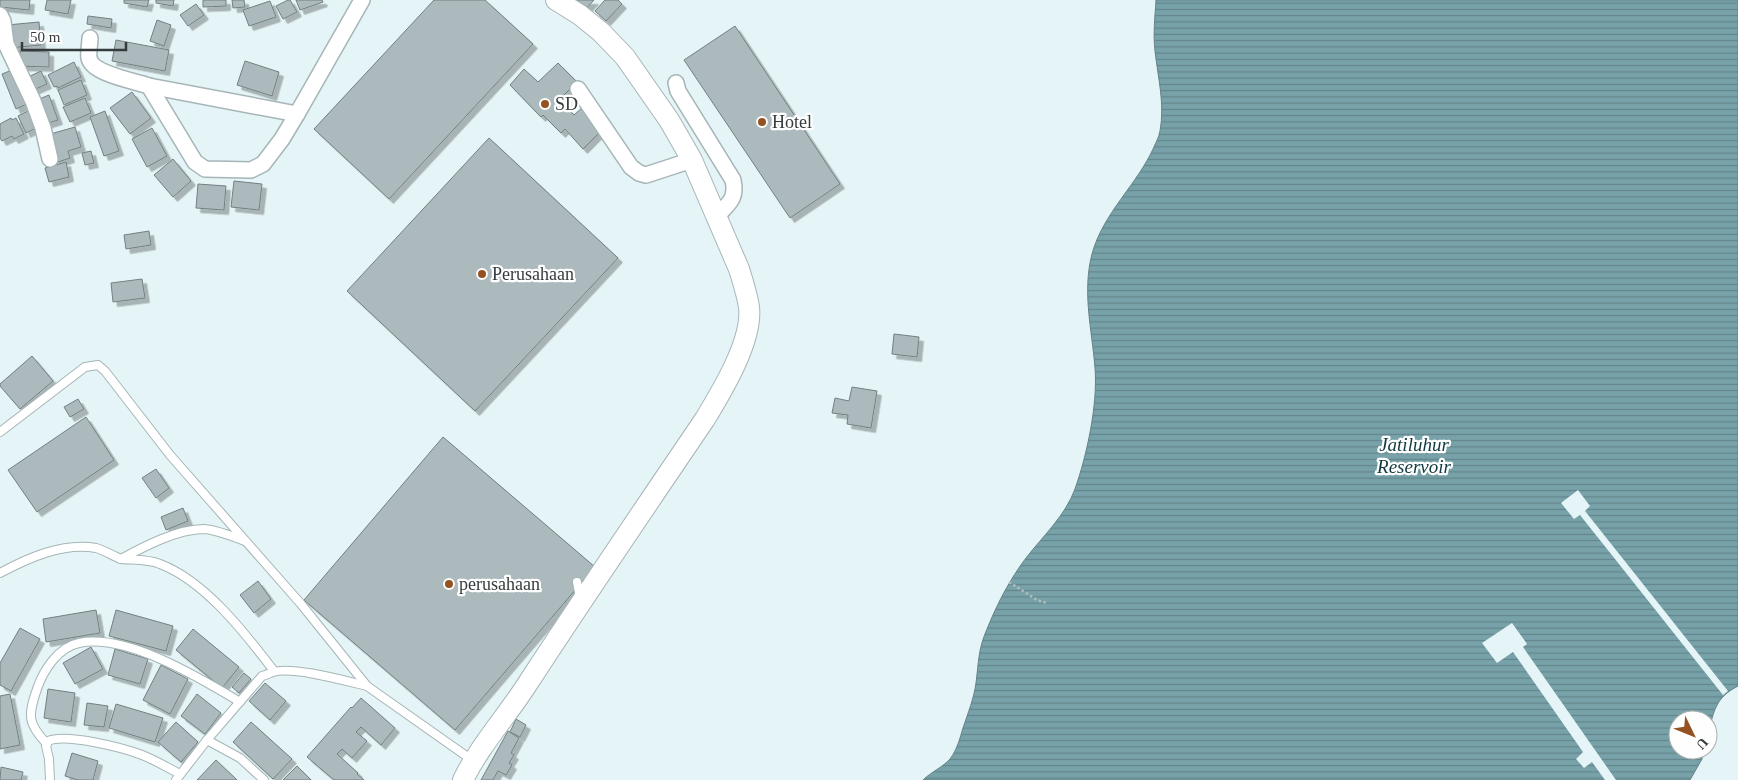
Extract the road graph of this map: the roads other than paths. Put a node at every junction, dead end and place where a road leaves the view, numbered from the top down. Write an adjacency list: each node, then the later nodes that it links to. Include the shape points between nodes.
1 (362, 0): 8 (street)
2 (556, 0): 10 (street, via 601,32 625,57 669,120)
3 (0, 15): 9 (street, via 6,44 43,128)
4 (90, 38): 6 (street, via 89,57 94,66)
5 (676, 83): 11 (street, via 733,180 734,195)
6 (149, 86): 8 (street); 8 (street, via 191,157 205,169 257,168 270,156)
7 (578, 89): 10 (street, via 638,173 646,175)
8 (297, 114)
9 (50, 159)
10 (692, 160): 11 (street)
11 (717, 216): 17 (street, via 739,269 749,308 743,344 722,393 706,419)
12 (0, 432): 13 (lane, via 85,367 98,365 170,455)
13 (247, 542): 14 (lane, via 204,530 178,534 146,545); 19 (lane)
14 (121, 559): 15 (lane, via 97,548 70,547 49,552); 18 (lane, via 158,563 182,574 216,603)
15 (0, 573)
16 (577, 582): 17 (lane)
17 (581, 602): 23 (street)
18 (274, 671): 19 (lane, via 328,676); 20 (lane, via 262,676)
19 (367, 686): 23 (lane)
20 (240, 702): 21 (lane); 22 (lane, via 175,664 137,650 97,642 78,643 53,660 39,683 30,708 31,722)
21 (207, 740): 24 (lane); 26 (lane, via 240,758)
22 (47, 744): 24 (lane, via 54,738 82,739 142,755); 25 (lane)
23 (473, 760): 27 (street)
24 (178, 777)
25 (50, 780)
26 (264, 780)
27 (463, 780)

